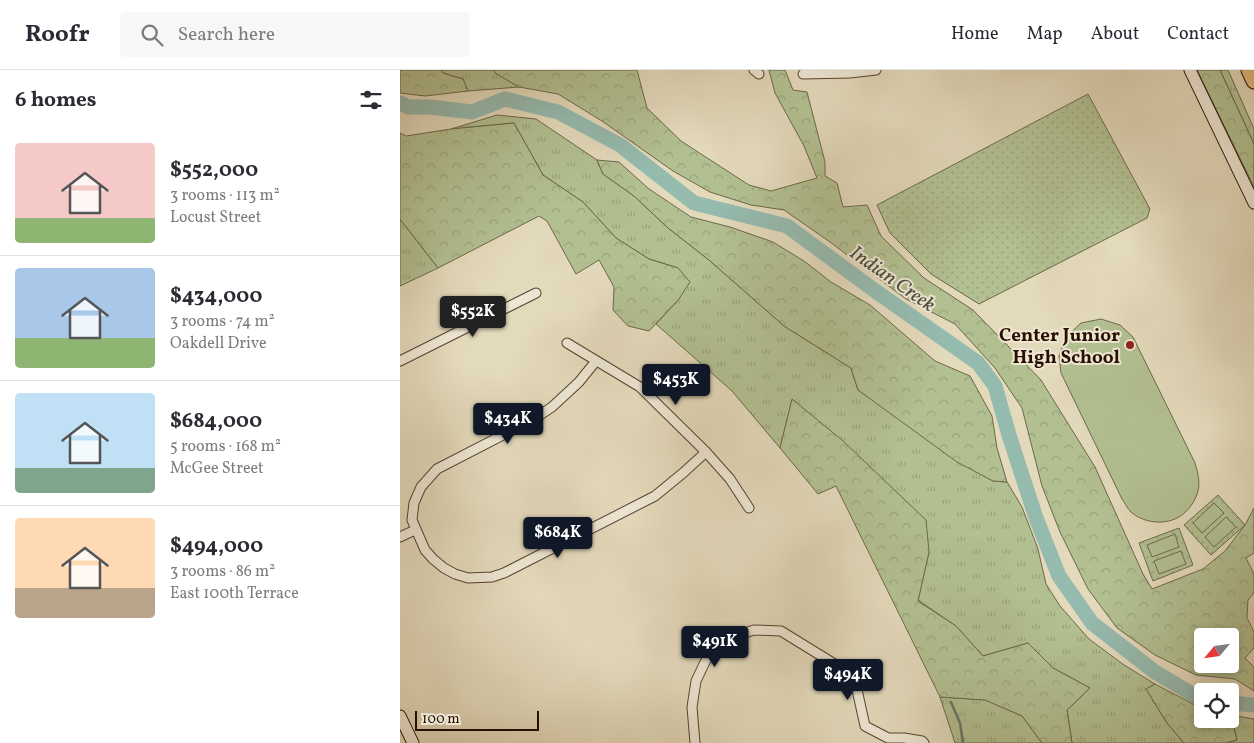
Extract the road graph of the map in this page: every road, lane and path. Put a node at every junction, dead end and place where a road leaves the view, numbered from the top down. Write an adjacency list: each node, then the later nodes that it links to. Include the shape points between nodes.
1 (876, 70): 4 (street)
2 (1190, 70): 6 (street)
3 (1249, 70): 5 (highway)
4 (803, 74)
5 (1254, 81)
6 (1254, 203)
7 (536, 293): 9 (street)
8 (567, 344): 10 (street)
9 (400, 360)
10 (596, 361): 11 (street, via 640,387); 13 (street, via 552,408 437,469 421,487 414,503 412,520)
11 (706, 452): 12 (street, via 730,479); 13 (street, via 655,496 492,577 468,578 444,568 425,550)
12 (749, 508)
13 (415, 530): 14 (street)
14 (400, 537)
15 (400, 716): 17 (street)
16 (884, 740): 18 (street, via 865,726 854,676 781,630 754,630 729,638 715,647 705,662 696,681 692,707); 19 (street, via 904,738)
17 (413, 743)
18 (696, 743)
19 (924, 743)

